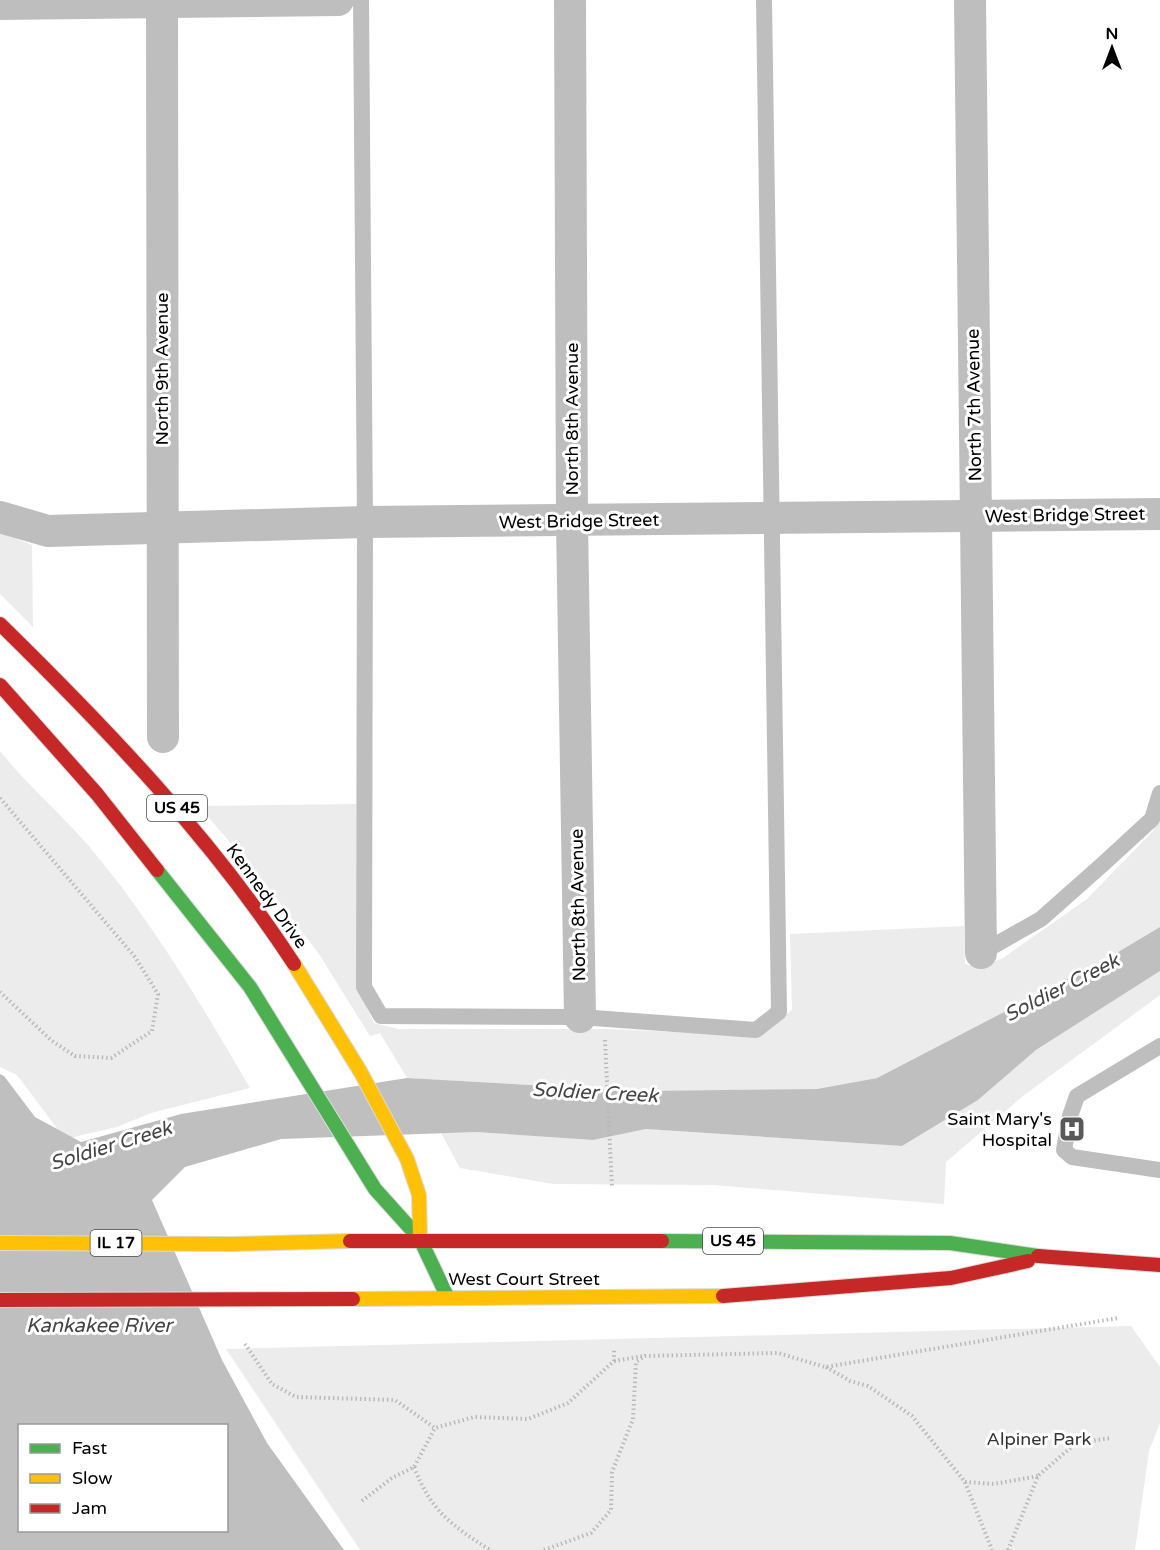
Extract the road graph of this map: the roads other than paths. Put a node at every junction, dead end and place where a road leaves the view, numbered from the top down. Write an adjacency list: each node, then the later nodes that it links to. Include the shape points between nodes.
1 (339, 0): 6 (street)
2 (361, 0): 13 (lane)
3 (570, 0): 12 (street, North 8th Avenue)
4 (764, 0): 11 (lane)
5 (970, 0): 9 (street, North 7th Avenue)
6 (162, 1): 7 (street); 14 (street, North 9th Avenue)
7 (0, 4)
8 (1160, 514): 9 (street, West Bridge Street)
9 (976, 516): 11 (street, West Bridge Street); 19 (street, North 7th Avenue)
10 (0, 518): 14 (street, West Bridge Street, via 48,531)
11 (771, 518): 12 (street, West Bridge Street); 20 (lane, via 780,1012 756,1030)
12 (572, 521): 13 (street, West Bridge Street); 20 (street, North 8th Avenue)
13 (365, 522): 14 (street, West Bridge Street); 20 (lane, via 363,987 381,1016)
14 (163, 528): 17 (street, North 9th Avenue)
15 (0, 624): 23 (main road, Kennedy Drive / US 45, via 110,734 185,817 252,902 328,1013 388,1120 419,1190)
16 (0, 685): 23 (main road, Kennedy Drive / US 45, via 97,794 250,987 375,1189)
17 (163, 737)
18 (1160, 793): 19 (lane, via 1152,819 1103,864 1041,919)
19 (981, 953)
20 (580, 1017)
21 (1160, 1046): 22 (lane, via 1077,1096 1064,1150 1072,1157)
22 (1160, 1170)
23 (420, 1239): 24 (main road, West Court Street / IL 17, via 232,1244); 25 (main road, West Court Street / US 45, via 950,1243); 27 (main road, Kennedy Drive / US 45)
24 (0, 1243)
25 (1046, 1257): 26 (main road, West Court Street / US 45); 27 (main road, West Court Street / US 45, via 951,1278 707,1297)
26 (1160, 1265)
27 (447, 1296): 28 (main road, West Court Street)
28 (0, 1300)

